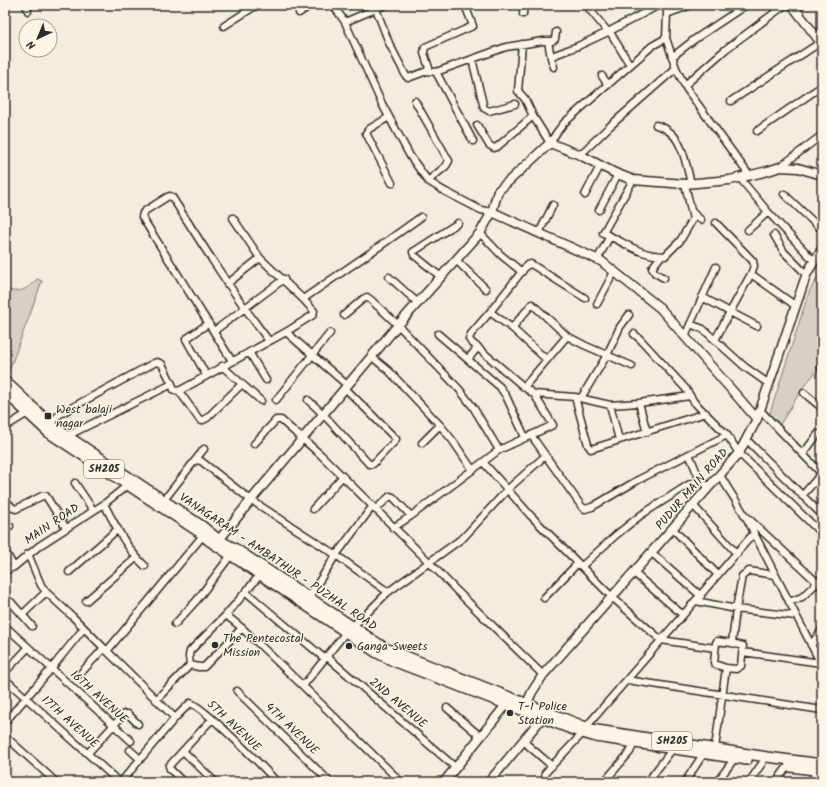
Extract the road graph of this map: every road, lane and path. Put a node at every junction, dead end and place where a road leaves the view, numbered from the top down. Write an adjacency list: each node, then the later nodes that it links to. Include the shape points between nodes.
1 (257, 5): 19 (street)
2 (311, 5): 15 (street)
3 (333, 5): 18 (street)
4 (385, 5): 14 (street)
5 (465, 5): 32 (street, via 473,26 425,47 424,53 429,68)
6 (524, 5): 16 (street)
7 (586, 5): 21 (street)
8 (659, 5): 21 (street)
9 (666, 5): 17 (street)
10 (691, 5): 17 (street)
11 (746, 5): 27 (street)
12 (785, 5): 36 (street, via 726,49)
13 (792, 5): 24 (street)
14 (376, 9): 18 (street); 32 (street, via 389,43 406,76 408,78)
15 (299, 14)
16 (523, 14)
17 (667, 14): 22 (street)
18 (345, 22): 42 (street)
19 (224, 26)
20 (556, 32): 23 (street, via 555,39)
21 (609, 32): 26 (street); 29 (street)
22 (666, 38): 27 (street); 29 (street)
23 (548, 41): 25 (street); 26 (street)
24 (822, 43): 39 (street)
25 (522, 44): 28 (street); 41 (street, via 518,91)
26 (552, 56): 30 (street)
27 (672, 57): 31 (street)
28 (472, 59): 33 (street); 40 (street, via 484,108 488,111)
29 (630, 65): 35 (street)
30 (554, 67)
31 (676, 68): 36 (street); 49 (street)
32 (427, 70): 33 (street)
33 (436, 72): 47 (street)
34 (602, 76): 35 (street)
35 (608, 85): 48 (street, via 564,123)
36 (684, 85): 54 (street)
37 (822, 86): 45 (street)
38 (415, 101): 57 (street, via 449,161)
39 (731, 101)
40 (515, 104)
41 (533, 116): 44 (street, via 494,148 489,146); 48 (street)
42 (389, 117): 57 (street, via 410,156); 58 (street, via 368,129 366,133)
43 (656, 124): 59 (street, via 676,138)
44 (477, 125)
45 (757, 131)
46 (822, 134): 51 (street)
47 (473, 141)
48 (550, 144): 49 (street); 64 (street, via 498,191)
49 (580, 155): 50 (street)
50 (600, 166): 53 (street); 61 (street)
51 (780, 167): 52 (street); 54 (street)
52 (820, 173)
53 (618, 174): 56 (street); 63 (street)
54 (749, 175): 55 (street)
55 (739, 177): 59 (street); 66 (street)
56 (633, 180): 59 (street); 77 (street, via 604,233)
57 (428, 181): 64 (street, via 481,210)
58 (392, 182)
59 (688, 183): 65 (street)
60 (784, 194): 73 (street)
61 (585, 195)
62 (553, 205): 75 (street)
63 (599, 210)
64 (492, 212): 74 (street); 75 (street)
65 (692, 212): 69 (street); 79 (street, via 693,219 680,241 665,256)
66 (768, 212): 72 (street); 83 (street)
67 (421, 216): 97 (street)
68 (233, 218): 80 (street)
69 (701, 220)
70 (458, 222): 90 (street, via 413,252)
71 (716, 224): 87 (street, via 753,261)
72 (748, 230)
73 (822, 230)
74 (480, 233): 81 (street); 85 (street)
75 (539, 233): 82 (street)
76 (774, 235): 88 (street, via 784,252)
77 (610, 236): 79 (street, via 635,250 651,256); 82 (street)
78 (822, 249): 83 (street, PUDUR MAIN ROAD)
79 (661, 256): 91 (street, via 652,268 656,274)
80 (260, 258): 92 (street); 93 (street)
81 (456, 260): 90 (street); 94 (street)
82 (597, 260): 86 (street)
83 (814, 262): 88 (street, PUDUR MAIN ROAD)
84 (716, 267): 95 (street)
85 (522, 272): 96 (street, via 531,264); 102 (street)
86 (614, 272): 99 (street); 117 (street, via 660,308)
87 (751, 274): 100 (street); 103 (street)
88 (807, 275): 100 (street, PUDUR MAIN ROAD)
89 (389, 277): 98 (street)
90 (441, 277): 98 (street)
91 (664, 278)
92 (284, 279): 97 (street); 101 (street)
93 (227, 284): 101 (street); 106 (street, via 172,198 167,197 143,213 142,217)
94 (486, 289)
95 (702, 297): 103 (street); 107 (street)
96 (585, 298)
97 (303, 299): 112 (street, via 312,308 313,315)
98 (418, 303): 108 (street)
99 (597, 304)
100 (796, 306): 135 (street, PUDUR MAIN ROAD)
101 (244, 309): 111 (street); 119 (street)
102 (490, 312): 110 (street); 120 (street, via 469,337)
103 (730, 312): 109 (street); 118 (street)
104 (629, 314): 123 (street)
105 (344, 315): 108 (street, via 367,297)
106 (209, 323): 111 (street); 130 (street, via 186,339)
107 (690, 324): 117 (street); 118 (street, via 704,329)
108 (398, 325): 124 (street); 169 (street, via 460,389)
109 (757, 326)
110 (512, 328): 116 (street, via 532,304); 126 (street)
111 (214, 331): 127 (street)
112 (286, 332): 119 (street); 122 (street)
113 (330, 333): 122 (street)
114 (438, 334): 125 (street)
115 (634, 334): 142 (street)
116 (567, 336): 123 (street); 126 (street)
117 (685, 336): 154 (street)
118 (715, 340): 135 (street)
119 (269, 341): 121 (street)
120 (478, 347): 125 (street); 137 (street)
121 (249, 352): 127 (street); 131 (street)
122 (312, 355): 136 (street); 144 (street)
123 (607, 355): 129 (street); 143 (street)
124 (372, 357): 136 (street); 155 (street, via 389,371)
125 (468, 359): 162 (street, via 500,387)
126 (547, 360): 137 (street)
127 (232, 361): 128 (street)
128 (222, 366): 130 (street); 134 (street)
129 (632, 366)
130 (206, 375): 138 (street)
131 (266, 380)
132 (5, 381): 156 (main road, VANAGARAM - AMBATHUR - PUZHAL ROAD / SH205)
133 (172, 384): 138 (street, via 174,390); 156 (street, via 162,364 157,362 60,414); 161 (street)
134 (242, 384): 138 (street, via 201,421); 146 (street)
135 (769, 384): 150 (street, PUDUR MAIN ROAD)
136 (346, 387): 153 (street); 153 (street, via 348,393 396,441 371,465)
137 (524, 387): 141 (street)
138 (179, 390)
139 (5, 392): 151 (main road, VANAGARAM - AMBATHUR - PUZHAL ROAD / SH205)
140 (804, 393): 149 (street)
141 (534, 394): 143 (street); 162 (street, via 553,425)
142 (690, 396): 147 (street); 152 (street)
143 (578, 398): 148 (street); 165 (street, via 591,449)
144 (276, 400)
145 (308, 400): 153 (street)
146 (261, 401)
147 (639, 403): 148 (street); 158 (street)
148 (610, 405): 165 (street)
149 (822, 408)
150 (760, 410): 154 (street, PUDUR MAIN ROAD); 172 (street)
151 (28, 413): 156 (main road, VANAGARAM - AMBATHUR - PUZHAL ROAD / SH205); 157 (street)
152 (706, 413): 158 (street); 160 (street)
153 (323, 414): 163 (street)
154 (757, 419): 164 (street, PUDUR MAIN ROAD)
155 (440, 425): 166 (street); 176 (street)
156 (47, 426): 161 (main road, VANAGARAM - AMBATHUR - PUZHAL ROAD / SH205); 182 (main road, VANAGARAM - AMBATHUR - PUZHAL ROAD / SH205)
157 (5, 427)
158 (647, 432): 165 (street)
159 (818, 434): 172 (street)
160 (727, 435): 170 (street); 171 (street)
161 (67, 436): 182 (main road, VANAGARAM - AMBATHUR - PUZHAL ROAD / SH205)
162 (528, 436): 169 (street); 173 (street)
163 (302, 439): 167 (street, via 279,419); 179 (street); 188 (street)
164 (746, 439): 170 (street, PUDUR MAIN ROAD); 185 (street)
165 (619, 440)
166 (422, 443)
167 (254, 444)
168 (204, 449): 174 (street)
169 (499, 450): 175 (street)
170 (739, 453): 178 (street, PUDUR MAIN ROAD); 202 (street)
171 (689, 454): 173 (street, via 586,509); 180 (street)
172 (803, 454): 177 (street)
173 (545, 456): 184 (street)
174 (196, 460): 187 (street); 188 (street)
175 (484, 462): 176 (street); 184 (street)
176 (472, 469): 194 (street)
177 (822, 474): 185 (street)
178 (720, 475): 183 (street, PUDUR MAIN ROAD); 196 (street)
179 (342, 477): 191 (street); 192 (street)
180 (700, 480): 183 (street); 213 (street, via 642,515)
181 (75, 483): 193 (street)
182 (131, 483): 187 (main road, VANAGARAM - AMBATHUR - PUZHAL ROAD / SH205); 189 (street, MAIN ROAD); 203 (main road, VANAGARAM - AMBATHUR - PUZHAL ROAD / SH205)
183 (709, 487): 190 (street, PUDUR MAIN ROAD)
184 (508, 489): 212 (street, via 464,537); 213 (street)
185 (802, 496): 195 (street)
186 (5, 500): 197 (street, via 16,509 46,496)
187 (164, 500): 203 (main road, VANAGARAM - AMBATHUR - PUZHAL ROAD / SH205)
188 (251, 500): 204 (street); 210 (street)
189 (104, 504): 193 (street, MAIN ROAD); 199 (street)
190 (693, 505): 200 (street, PUDUR MAIN ROAD); 208 (street)
191 (373, 508): 194 (street, via 390,496); 198 (street); 210 (street)
192 (312, 509)
193 (93, 510): 197 (street, MAIN ROAD)
194 (411, 516): 198 (street)
195 (822, 516)
196 (747, 517): 201 (street); 222 (street)
197 (66, 528): 207 (street, MAIN ROAD)
198 (393, 528): 212 (street)
199 (118, 529): 211 (street); 217 (street)
200 (673, 529): 206 (street, PUDUR MAIN ROAD); 220 (street)
201 (754, 533): 208 (street); 221 (street)
202 (822, 534)
203 (206, 535): 204 (main road, VANAGARAM - AMBATHUR - PUZHAL ROAD / SH205); 209 (main road); 251 (street)
204 (219, 540): 227 (main road, VANAGARAM - AMBATHUR - PUZHAL ROAD / SH205)
205 (5, 551): 215 (street)
206 (652, 553): 218 (street, PUDUR MAIN ROAD); 226 (street)
207 (28, 554): 215 (street, MAIN ROAD); 223 (street)
208 (737, 554): 220 (street)
209 (231, 555): 219 (main road); 239 (street)
210 (336, 555): 225 (street); 227 (street)
211 (136, 558): 214 (street); 230 (street)
212 (429, 562): 225 (street); 260 (street)
213 (580, 565): 228 (street); 229 (street)
214 (145, 566)
215 (14, 567): 216 (street, MAIN ROAD)
216 (5, 572)
217 (69, 572)
218 (634, 573): 228 (street, PUDUR MAIN ROAD); 237 (street)
219 (260, 575): 224 (street); 244 (main road)
220 (718, 575): 226 (street)
221 (775, 575): 233 (street); 234 (street, via 749,571 742,576)
222 (821, 583): 233 (street, via 802,598)
223 (46, 592): 235 (street); 242 (street)
224 (246, 592): 236 (street); 253 (street, 2ND AVENUE)
225 (388, 592): 244 (street)
226 (701, 596): 231 (street)
227 (308, 597): 244 (main road, VANAGARAM - AMBATHUR - PUZHAL ROAD / SH205)
228 (612, 597): 246 (street); 260 (street, PUDUR MAIN ROAD)
229 (544, 598)
230 (86, 601)
231 (696, 601): 234 (street); 237 (street)
232 (10, 602): 235 (street)
233 (789, 602): 238 (street)
234 (736, 609): 238 (street); 247 (street)
235 (22, 615): 241 (street)
236 (226, 615): 243 (street); 254 (street, via 190,651)
237 (683, 615): 246 (street)
238 (796, 616): 248 (street)
239 (176, 624)
240 (5, 626): 249 (street, 16TH AVENUE)
241 (32, 626)
242 (84, 628): 251 (street); 258 (street)
243 (242, 628): 254 (street, via 204,667); 263 (street)
244 (349, 630): 253 (street); 268 (main road, via 377,653 393,661); 269 (main road, VANAGARAM - AMBATHUR - PUZHAL ROAD / SH205, via 385,648)
245 (821, 630): 248 (street)
246 (661, 640): 250 (street); 262 (street)
247 (732, 643): 250 (street, via 717,641); 252 (street, via 743,646)
248 (811, 645): 255 (street)
249 (28, 648): 256 (street); 258 (street, 16TH AVENUE)
250 (715, 648): 257 (street, via 714,663)
251 (106, 650): 259 (street); 267 (street)
252 (743, 652): 255 (street); 257 (street, via 739,668)
253 (325, 657): 263 (street); 295 (street, 2ND AVENUE)
254 (190, 665): 267 (street)
255 (821, 665)
256 (6, 668)
257 (726, 668): 265 (street)
258 (51, 669): 266 (street); 277 (street, 16TH AVENUE)
259 (80, 674)
260 (543, 675): 269 (street, PUDUR MAIN ROAD)
261 (5, 679): 266 (street, 17TH AVENUE)
262 (627, 680): 265 (street); 278 (street)
263 (303, 686): 303 (street)
264 (237, 691): 302 (street, 4TH AVENUE)
265 (722, 695): 271 (street); 285 (street)
266 (26, 698): 275 (street); 289 (street, 17TH AVENUE)
267 (156, 700): 272 (street)
268 (506, 704): 269 (main road); 280 (street)
269 (525, 707): 273 (main road); 278 (main road, VANAGARAM - AMBATHUR - PUZHAL ROAD / SH205)
270 (447, 708): 280 (street)
271 (822, 710)
272 (175, 718): 274 (street, 5TH AVENUE, via 190,703); 291 (street)
273 (542, 718): 278 (main road); 283 (street)
274 (212, 719): 287 (street); 301 (street, 5TH AVENUE)
275 (5, 722)
276 (138, 724): 277 (street, via 126,713)
277 (113, 725): 282 (street, 16TH AVENUE); 289 (street)
278 (585, 730): 281 (main road); 293 (street)
279 (5, 736): 297 (street)
280 (480, 736): 295 (street)
281 (636, 739): 284 (main road); 307 (street, via 630,752)
282 (131, 741)
283 (523, 741): 293 (street); 305 (street)
284 (674, 745): 285 (main road, SH205); 288 (main road); 308 (street, via 652,776)
285 (715, 748): 296 (main road, SH205)
286 (130, 750): 291 (street)
287 (183, 751): 299 (street, via 169,766); 300 (street)
288 (704, 753): 290 (main road); 309 (street)
289 (88, 754): 298 (street, 17TH AVENUE)
290 (735, 758): 292 (main road); 310 (street)
291 (140, 759): 298 (street)
292 (763, 762): 294 (main road); 311 (street)
293 (552, 766): 306 (street, via 545,775)
294 (788, 766): 296 (main road); 312 (street)
295 (456, 767): 304 (street)
296 (819, 768): 313 (street)
297 (56, 782)
298 (120, 782)
299 (183, 782)
300 (215, 782)
301 (277, 782)
302 (330, 782)
303 (401, 782)
304 (444, 782)
305 (489, 782)
306 (550, 782)
307 (604, 782)
308 (651, 782)
309 (685, 782)
310 (718, 782)
311 (749, 782)
312 (776, 782)
313 (811, 782)

